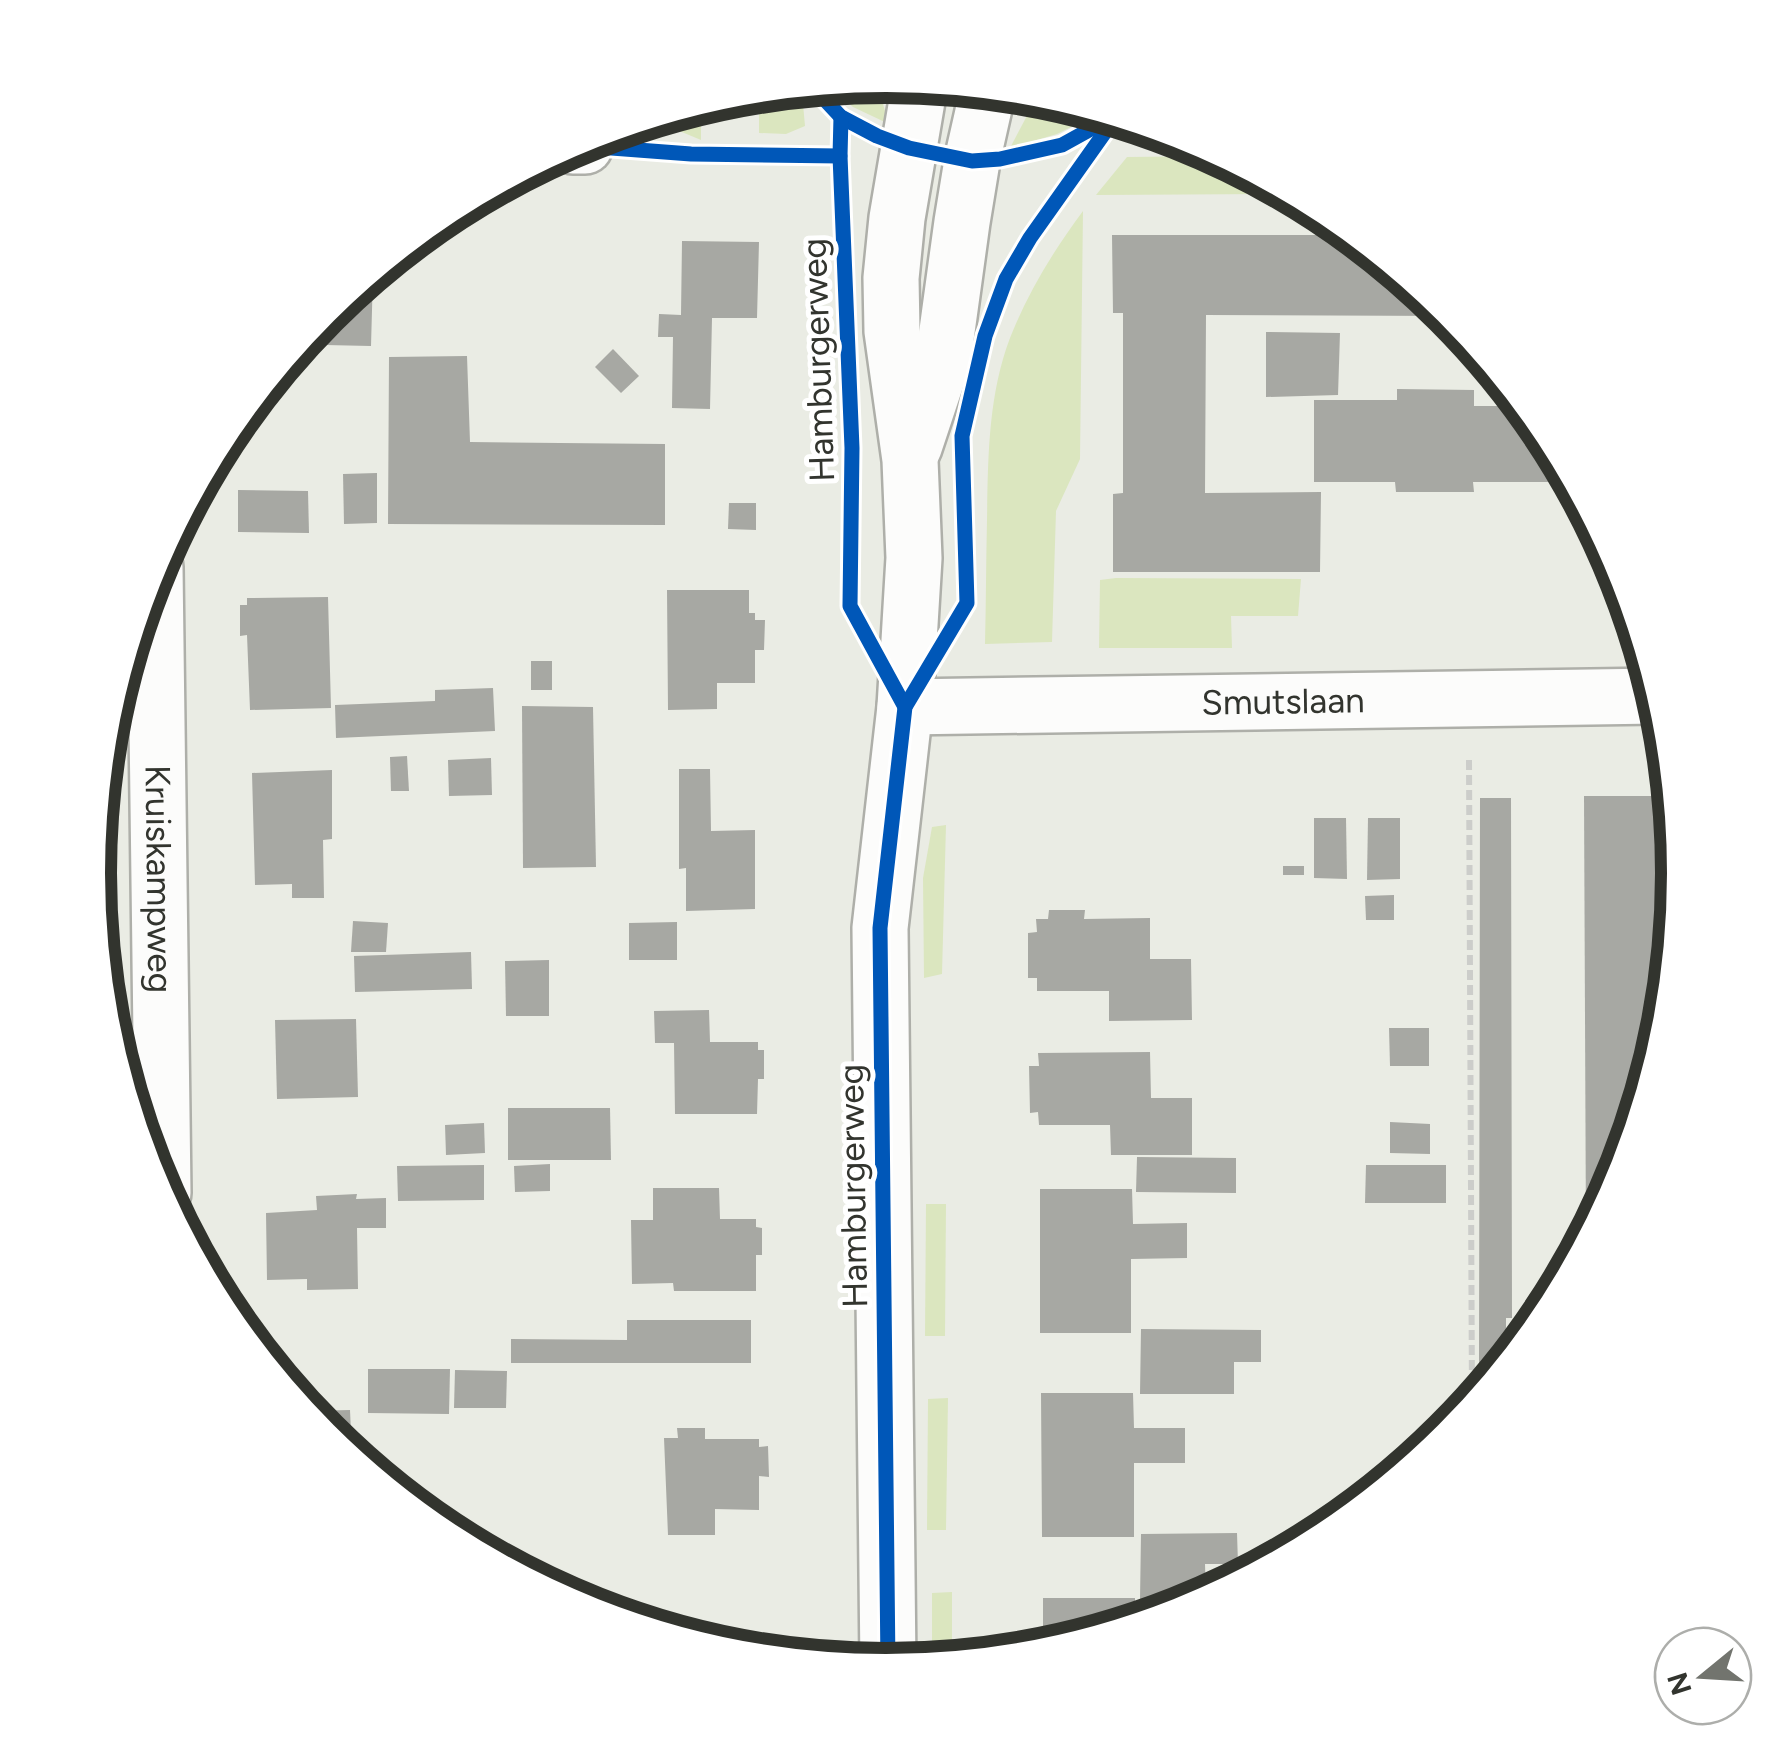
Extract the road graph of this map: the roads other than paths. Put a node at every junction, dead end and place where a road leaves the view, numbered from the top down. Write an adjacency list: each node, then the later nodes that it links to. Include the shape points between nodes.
1 (917, 99): 3 (street, Hamburgerweg, via 890,278)
2 (985, 104): 3 (street, Hamburgerweg, via 944,360)
3 (910, 460): 6 (street, Hamburgerweg, via 914,558)
4 (154, 620): 7 (street, Kruiskampweg)
5 (1641, 696): 6 (street, Smutslaan)
6 (906, 707): 9 (street, Hamburgerweg, via 880,928)
7 (141, 1070): 8 (street, Kruiskampweg)
8 (147, 1107)
9 (888, 1648)

